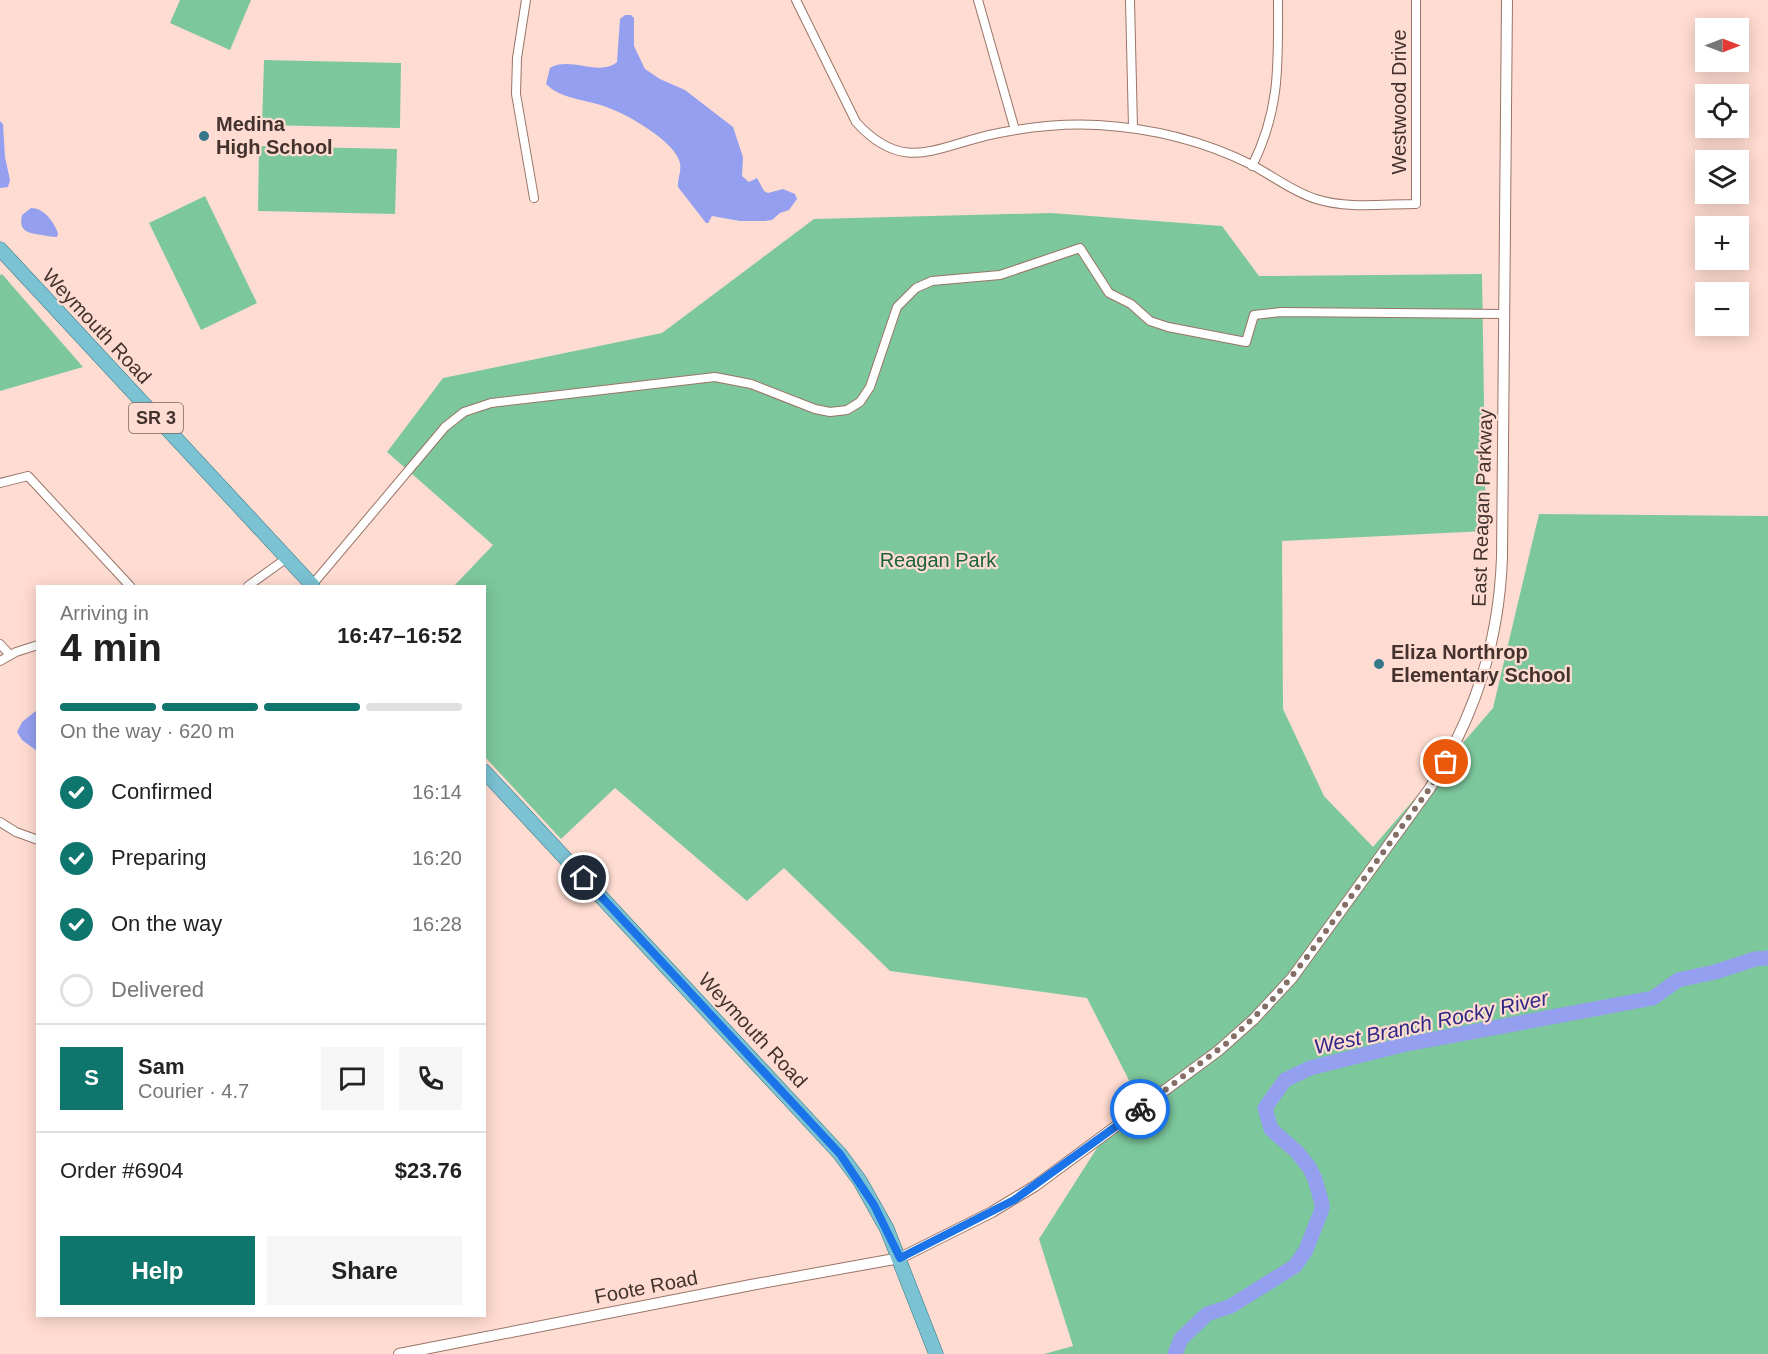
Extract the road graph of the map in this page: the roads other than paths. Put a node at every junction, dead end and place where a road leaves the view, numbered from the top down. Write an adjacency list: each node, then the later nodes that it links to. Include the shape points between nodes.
1 (526, 0): 11 (street, via 516,94)
2 (796, 0): 9 (street, via 849,110 877,141 901,151 925,153)
3 (978, 0): 9 (street)
4 (1130, 0): 8 (street)
5 (1278, 0): 10 (street, via 1276,93 1267,132)
6 (1416, 0): 10 (street, Westwood Drive, via 1416,204 1333,203 1299,192)
7 (1507, 0): 13 (street, East Reagan Parkway)
8 (1133, 128): 9 (street, via 1083,124); 10 (street, via 1186,140)
9 (1015, 130)
10 (1252, 166)
11 (534, 198)
12 (0, 249): 15 (main road, Weymouth Road / SR 3)
13 (1504, 314): 19 (street, via 1272,313 1254,315 1246,342 1150,321 1131,304 1108,293 1080,248 1000,275 932,281 916,288 897,307 870,387 860,402 847,410 814,409 751,384 715,377 491,403 464,412 445,427); 27 (street, East Reagan Parkway, via 1499,604 1489,655 1472,709 1430,788 1292,978 1237,1035 1035,1186)
14 (0, 483): 16 (street, via 27,476)
15 (287, 558): 17 (street); 18 (main road, Weymouth Road / SR 3)
16 (129, 585)
17 (249, 585)
18 (312, 585)
19 (314, 585)
20 (0, 644): 22 (street)
21 (36, 646): 22 (street)
22 (10, 655): 23 (street)
23 (0, 661)
24 (486, 773): 27 (main road, Weymouth Road, via 827,1139 860,1181)
25 (0, 822): 26 (street)
26 (36, 839)
27 (900, 1258): 28 (street, Foote Road); 29 (main road, Weymouth Road)
28 (399, 1354)
29 (936, 1354)

